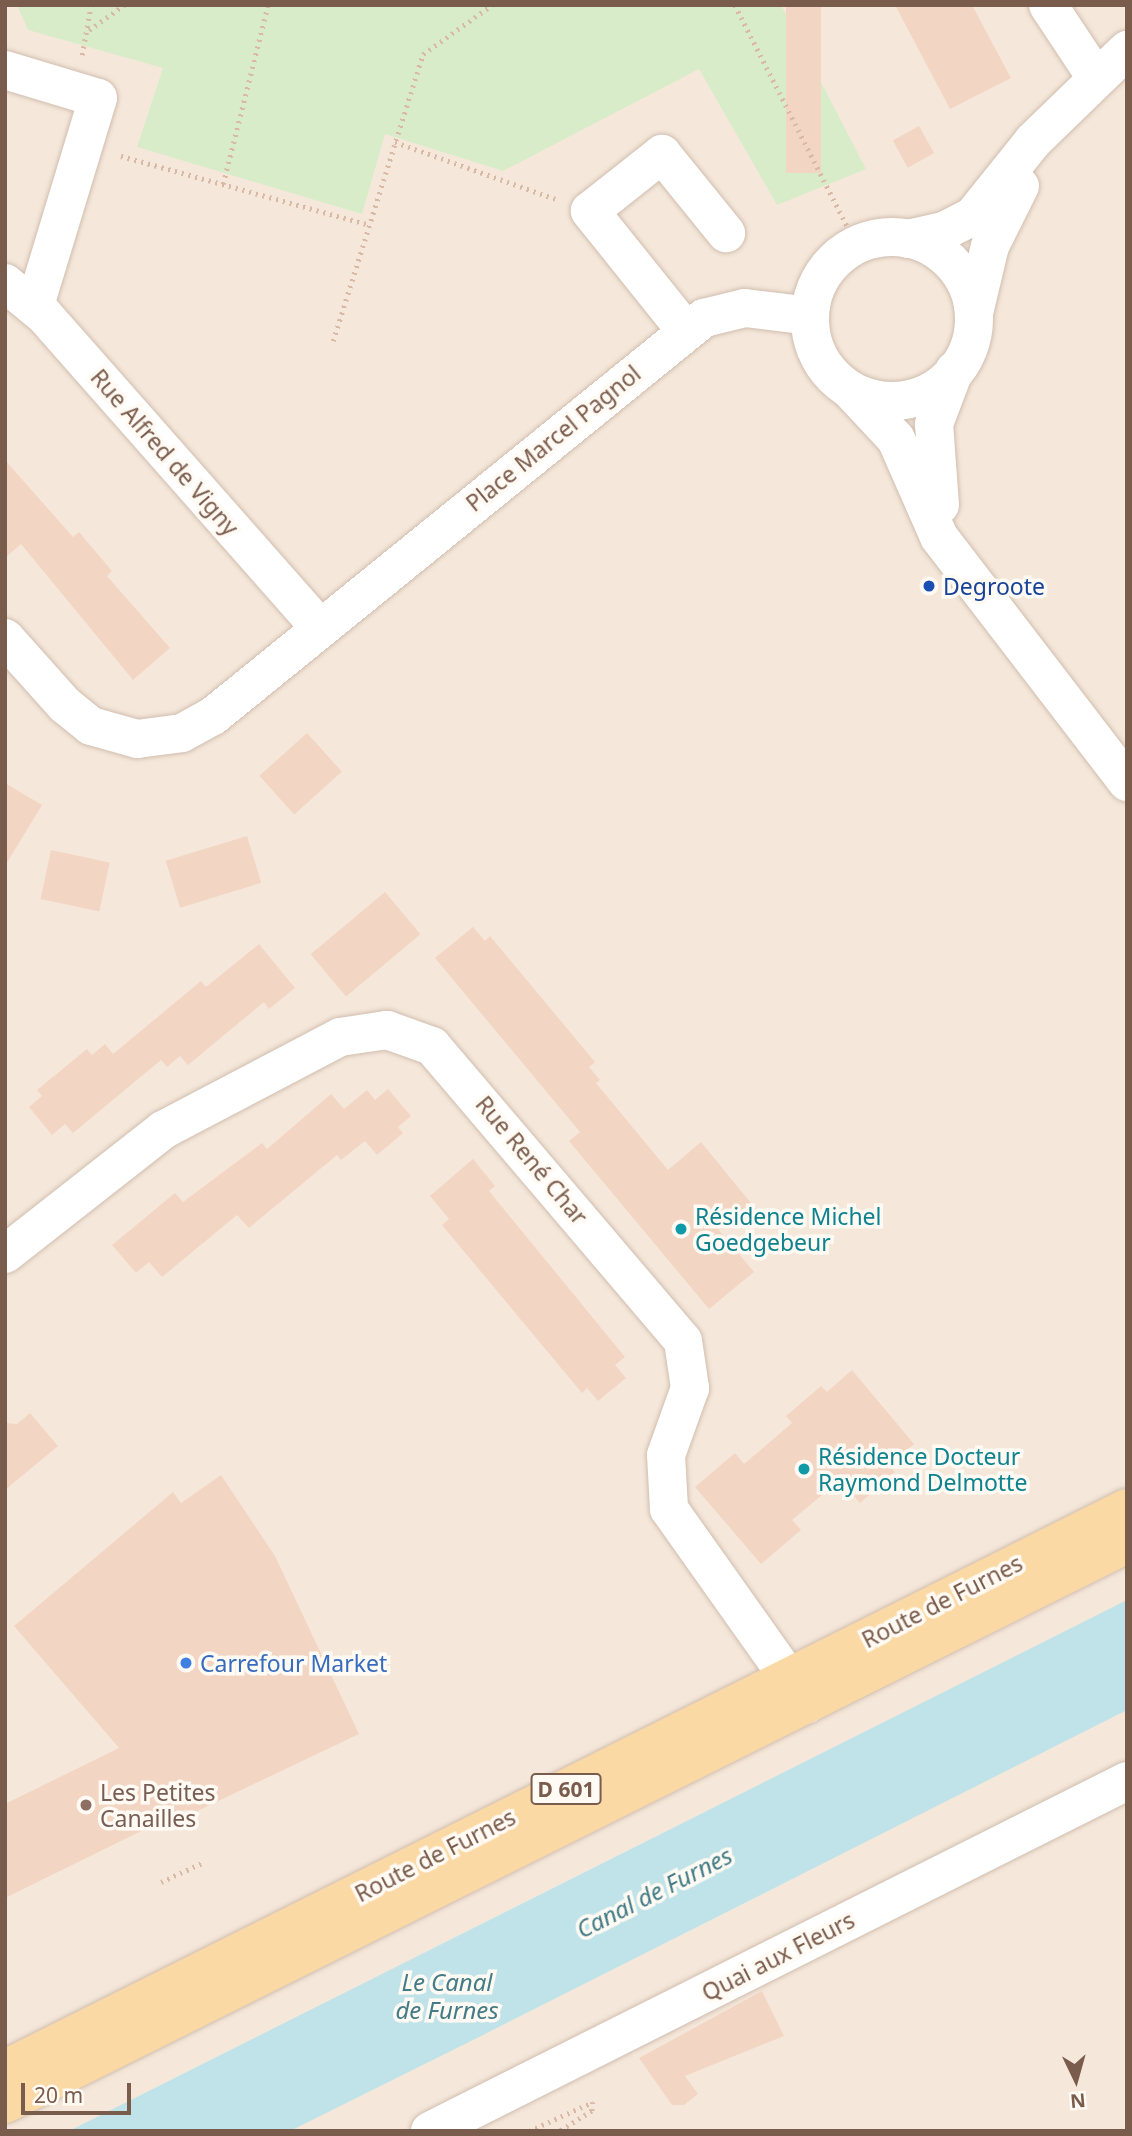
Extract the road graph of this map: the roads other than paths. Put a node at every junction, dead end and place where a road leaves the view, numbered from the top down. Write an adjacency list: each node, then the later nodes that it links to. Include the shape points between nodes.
1 (1048, 5): 4 (street)
2 (1127, 50): 4 (street)
3 (5, 70): 7 (street, via 98,98)
4 (1083, 88): 6 (street, via 973,216 944,231); 9 (street, via 1003,218)
5 (726, 233): 10 (street, via 662,154 590,211)
6 (908, 239): 8 (street, via 882,238 857,245 824,274); 9 (street, via 953,264 969,292)
7 (20, 294): 14 (street, Rue Alfred de Vigny)
8 (810, 316): 10 (street, Place Marcel Pagnol, via 733,309 711,314); 12 (street, via 820,358)
9 (973, 317): 11 (street, via 970,343)
10 (686, 331): 14 (street, Place Marcel Pagnol)
11 (954, 371): 12 (street, via 935,388 906,400 880,400); 13 (street, via 937,411 932,448 940,503)
12 (850, 390): 13 (street, via 896,439 927,518)
13 (963, 566): 16 (street)
14 (320, 628): 15 (street, Place Marcel Pagnol, via 213,716 183,733 149,739 114,735 82,720)
15 (5, 638)
16 (1122, 764)
17 (5, 1255): 20 (street, Rue René Char, via 177,1121 340,1037 387,1030 418,1038 444,1055 683,1341 690,1388 666,1455 669,1509)
18 (1127, 1508): 20 (main road, Route de Furnes / D 601)
19 (1127, 1544): 20 (main road, Route de Furnes / D 601)
20 (800, 1691): 22 (main road, Route de Furnes / D 601); 23 (main road, Route de Furnes / D 601)
21 (1127, 1782): 24 (street, Quai aux Fleurs)
22 (5, 2069)
23 (5, 2104)
24 (430, 2131)

